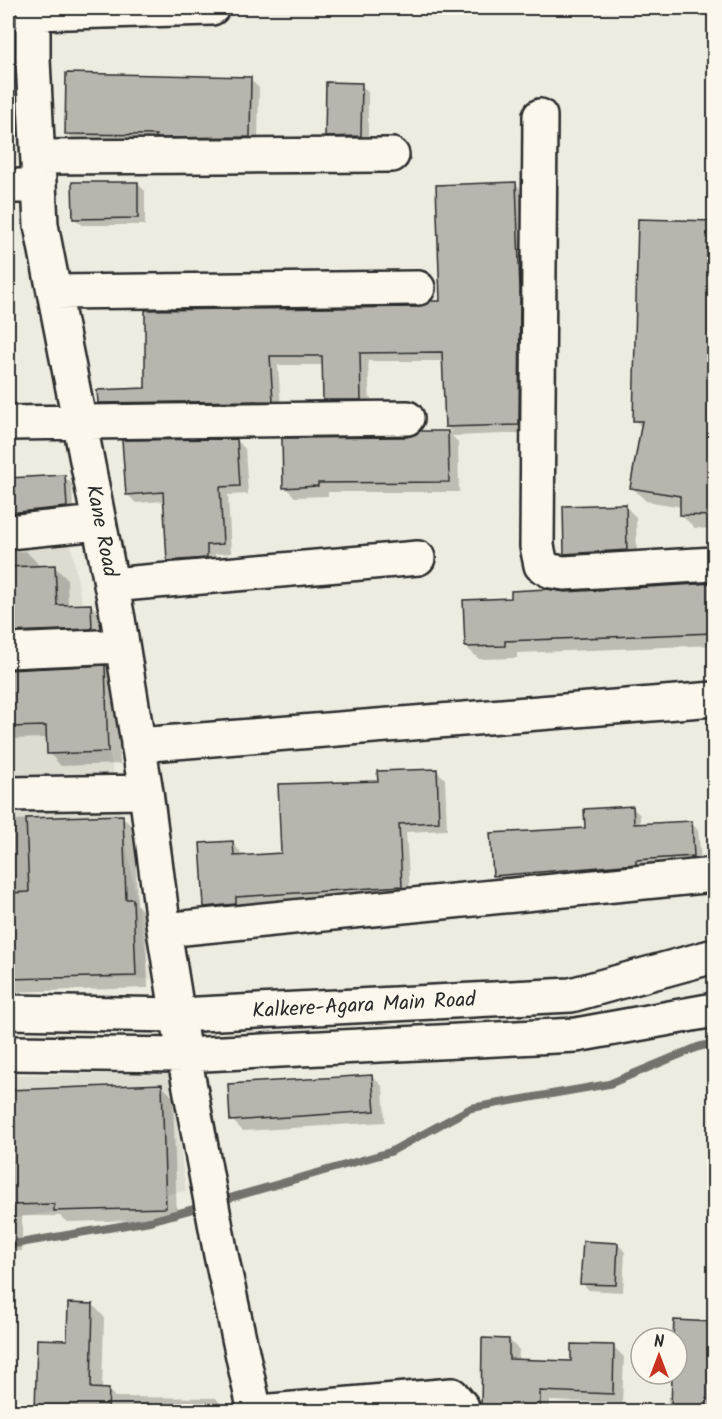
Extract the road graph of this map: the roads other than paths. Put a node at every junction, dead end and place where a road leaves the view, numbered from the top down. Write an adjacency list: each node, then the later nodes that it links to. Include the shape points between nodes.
1 (212, 8): 2 (street)
2 (33, 10): 3 (street, Kane Road)
3 (20, 58): 6 (street, Kane Road)
4 (540, 116): 16 (street, via 537,546 541,565 564,573)
5 (392, 154): 6 (street)
6 (39, 171): 7 (street); 9 (street, Kane Road, via 41,225)
7 (8, 186)
8 (418, 288): 9 (street)
9 (54, 292): 12 (street, Kane Road)
10 (406, 418): 12 (street)
11 (8, 423): 12 (street)
12 (80, 423): 13 (street, Kane Road)
13 (99, 523): 14 (street); 17 (street, Kane Road)
14 (8, 532)
15 (418, 558): 17 (street)
16 (714, 564)
17 (111, 585): 18 (street, Kane Road)
18 (122, 646): 19 (street); 21 (street, Kane Road)
19 (8, 651)
20 (714, 699): 21 (street)
21 (138, 745): 22 (street, Kane Road)
22 (146, 792): 23 (street); 25 (street, Kane Road)
23 (8, 794)
24 (714, 875): 25 (street)
25 (164, 930): 29 (street, Kane Road)
26 (714, 956): 29 (street, Kalkere-Agara Main Road, via 571,995)
27 (714, 1010): 31 (street, Kalkere-Agara Main Road, via 576,1035)
28 (8, 1012): 29 (street, Kalkere-Agara Main Road)
29 (179, 1015): 31 (street, Kane Road)
30 (8, 1053): 31 (street, Kalkere-Agara Main Road)
31 (184, 1055): 32 (street, Kane Road)
32 (255, 1412)
33 (260, 1412): 34 (street, via 452,1395)
34 (462, 1412)

